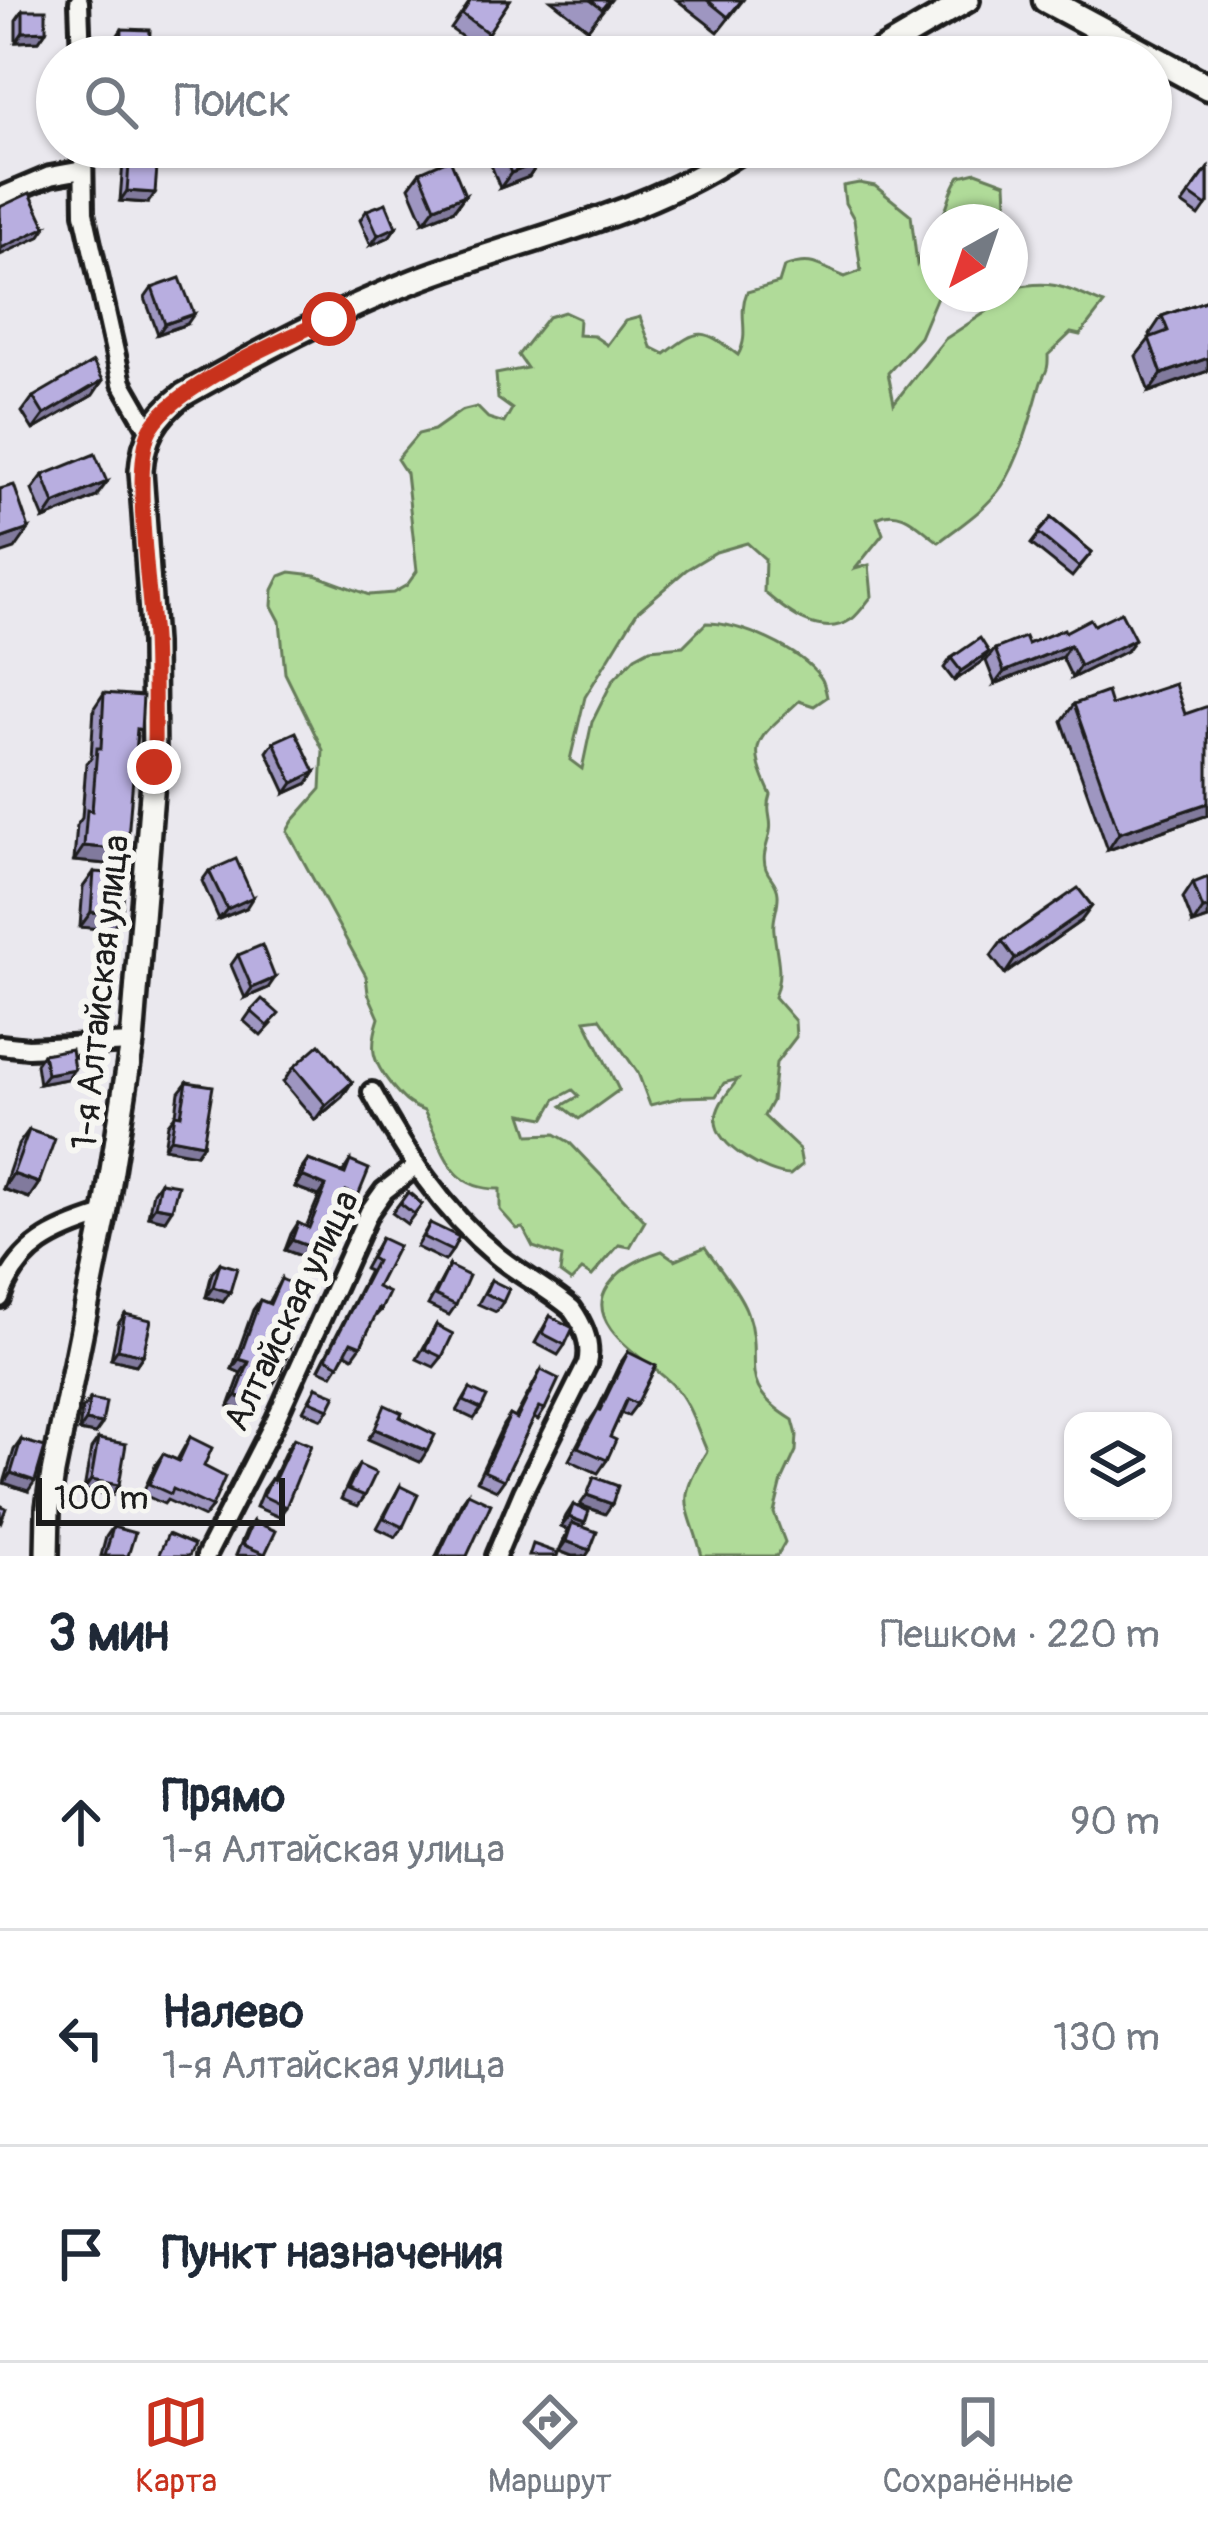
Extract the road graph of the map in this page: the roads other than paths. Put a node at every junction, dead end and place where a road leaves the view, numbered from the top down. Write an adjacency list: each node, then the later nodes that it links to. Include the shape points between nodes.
1 (968, 0): 5 (street)
2 (1046, 0): 6 (main road)
3 (79, 2): 4 (street)
4 (80, 36)
5 (906, 36)
6 (1113, 36)
7 (1172, 68): 8 (main road)
8 (1208, 87)
9 (712, 168): 12 (street, via 647,201 414,281 282,340 183,395)
10 (83, 170): 11 (street); 12 (street, via 122,382)
11 (0, 197)
12 (149, 430): 13 (street, 1-я Алтайская улица, via 141,471 154,767)
13 (132, 1043): 14 (street); 17 (street, 1-я Алтайская улица)
14 (0, 1046)
15 (372, 1092): 16 (street)
16 (415, 1167): 20 (street, Алтайская улица, via 369,1212); 21 (street, via 484,1244 572,1309 590,1352)
17 (105, 1214): 18 (street, via 49,1235 12,1271); 19 (street, 1-я Алтайская улица, via 53,1473)
18 (0, 1298)
19 (47, 1556)
20 (206, 1556)
21 (496, 1556)

